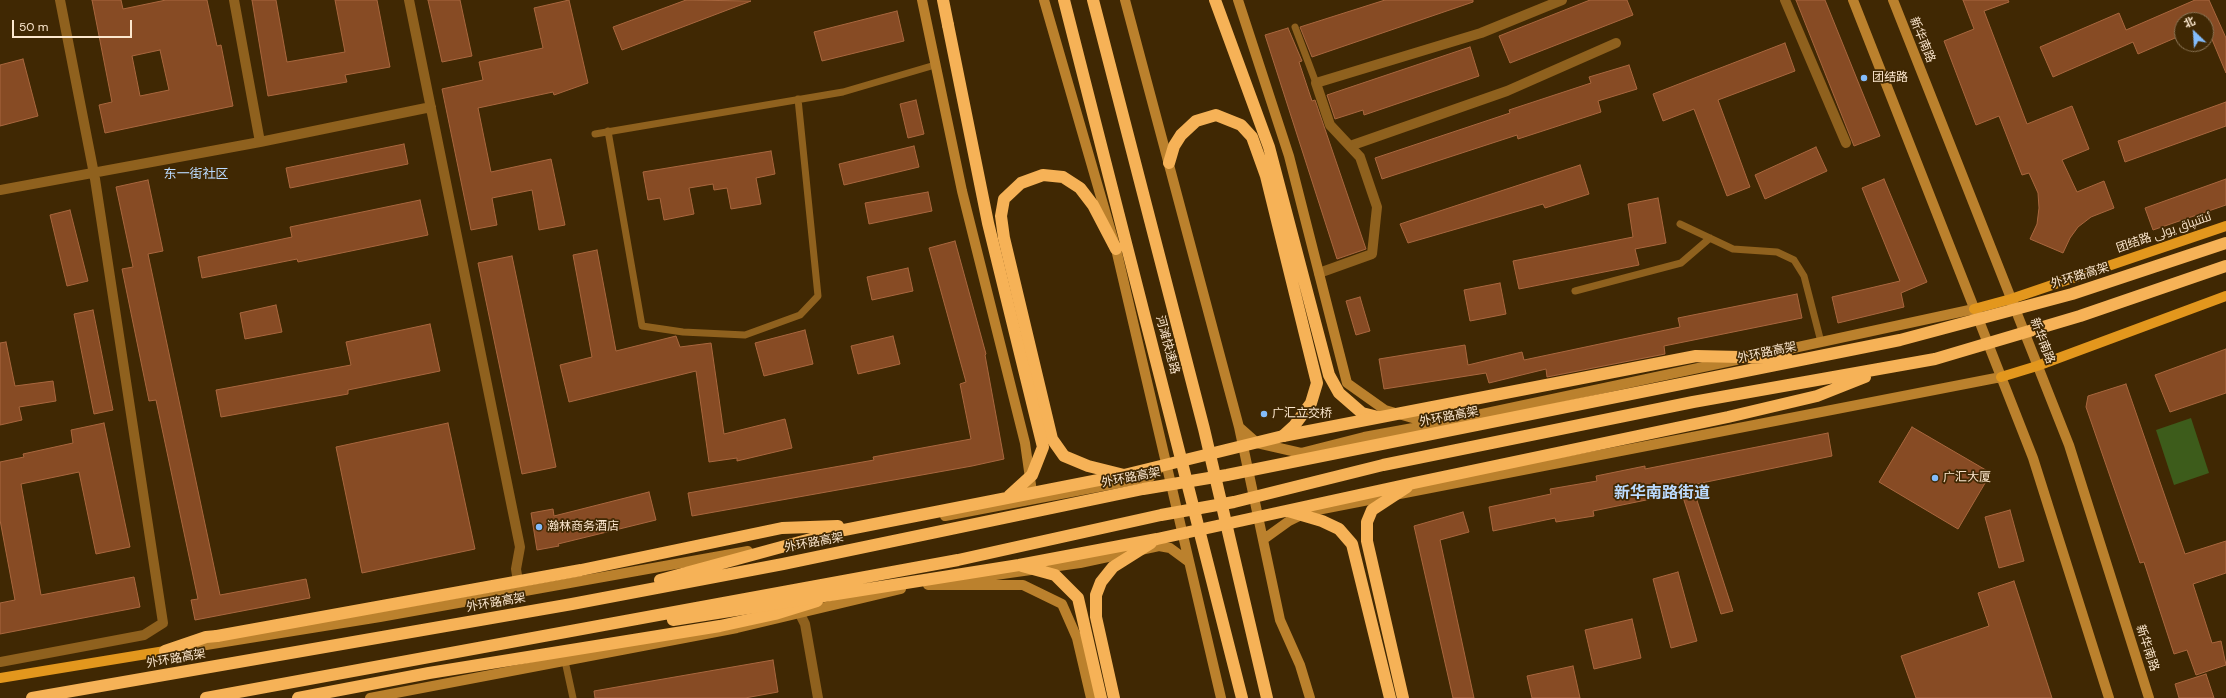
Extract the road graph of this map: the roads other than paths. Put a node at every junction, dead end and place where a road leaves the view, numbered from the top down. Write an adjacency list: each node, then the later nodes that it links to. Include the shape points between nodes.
1 (60, 0): 28 (street)
2 (234, 0): 24 (street)
3 (409, 0): 21 (street)
4 (922, 0): 18 (street)
5 (943, 0): 53 (highway, bridge, via 988,223 1043,447 1032,475)
6 (1044, 0): 34 (street)
7 (1064, 0): 81 (highway, 河滩快速路)
8 (1093, 0): 82 (highway, 河滩快速路, via 1204,428)
9 (1125, 0): 27 (street)
10 (1215, 0): 46 (highway, via 1269,147 1329,375 1339,393 1362,412)
11 (1238, 0): 36 (street, via 1289,156)
12 (1562, 0): 19 (street, via 1481,33)
13 (1785, 0): 25 (street)
14 (1853, 0): 40 (street)
15 (1893, 0): 39 (street, 新华南路)
16 (1295, 27): 19 (lane)
17 (1616, 43): 26 (street, via 1507,90)
18 (935, 65): 20 (lane, via 843,92); 54 (street, via 962,190 1025,443)
19 (1316, 83): 26 (street, via 1330,125)
20 (798, 99): 22 (lane); 22 (lane, via 818,296 800,315 745,335 683,332 642,326)
21 (431, 107): 24 (street); 62 (street, via 520,546 516,569)
22 (608, 132): 23 (lane)
23 (595, 134)
24 (260, 142): 28 (street)
25 (1846, 143)
26 (1350, 146): 36 (street, via 1360,157 1377,207 1372,254)
27 (1169, 162): 48 (street); 49 (highway, via 1180,134 1196,121 1216,115 1241,125 1252,137 1266,176 1317,383 1311,403)
28 (94, 173): 29 (street); 69 (street, via 163,623 144,635)
29 (0, 190)
30 (1680, 224): 32 (lane)
31 (2226, 226): 39 (main road, 团结路 ئىتتىپاق يولى)
32 (1710, 238): 37 (lane, via 1681,262); 41 (lane, via 1733,249 1777,252 1794,260 1804,276)
33 (2226, 243): 42 (highway, 外环路高架, bridge, via 2072,294 1900,340)
34 (1116, 249): 50 (street); 51 (highway, via 1092,204 1080,188 1064,177 1043,175 1021,183 1004,199 1001,216 1004,238 1052,438 1064,456 1088,466)
35 (2226, 266): 44 (highway, bridge, via 2080,316 1935,359)
36 (1319, 273): 47 (street, via 1347,383 1385,410)
37 (1575, 291)
38 (2226, 296): 43 (main road)
39 (2011, 299): 40 (main road, 团结路 ئىتتىپاق يولى); 43 (street, 新华南路)
40 (1974, 309): 41 (street); 45 (street)
41 (1821, 342): 47 (street)
42 (1810, 359): 46 (highway, bridge, via 1696,356); 64 (highway, 外环路高架, bridge)
43 (2037, 366): 45 (main road); 87 (street, 新华南路, via 2069,445)
44 (1889, 367): 52 (highway, bridge, via 1817,396); 66 (highway, bridge, via 1692,402 1384,465 1234,502 1161,515 958,560)
45 (2001, 377): 57 (street, via 1307,512 1289,520); 86 (street, via 2033,458)
46 (1378, 417): 49 (highway, bridge)
47 (1435, 424): 48 (street, via 1301,453 1257,443)
48 (1238, 427): 57 (street)
49 (1283, 436): 51 (highway, bridge)
50 (1166, 462): 54 (street, via 1150,477); 59 (street)
51 (1124, 475): 53 (highway, bridge)
52 (1414, 483): 55 (highway, bridge); 85 (highway, bridge, via 1372,510 1367,522 1367,541)
53 (1006, 498): 56 (highway, bridge)
54 (1033, 499): 62 (street)
55 (1287, 511): 58 (highway, bridge); 84 (highway, bridge, via 1339,529 1352,544)
56 (867, 525): 64 (highway, bridge); 67 (highway, bridge, via 782,528 581,570 206,637)
57 (1264, 539): 83 (street, via 1280,620 1300,665)
58 (1157, 540): 60 (highway, bridge); 79 (highway, bridge, via 1113,566 1096,595 1096,617)
59 (1189, 562): 61 (street, via 1170,548 1159,546 1080,563); 80 (street)
60 (1019, 565): 63 (highway, bridge); 78 (highway, bridge, via 1055,575 1078,598)
61 (928, 585): 65 (street, via 905,588); 77 (street, via 1023,585 1062,604 1077,638)
62 (520, 592): 67 (street, via 194,649)
63 (845, 592): 66 (highway, bridge, via 678,620); 73 (highway, bridge, via 776,614 720,626 429,673)
64 (572, 604): 71 (highway, 外环路高架, bridge)
65 (800, 614): 68 (street); 76 (street, via 805,624)
66 (496, 645): 72 (highway, bridge)
67 (165, 651): 70 (main road)
68 (565, 661): 74 (street); 75 (lane)
69 (0, 662)
70 (0, 678)
71 (32, 698)
72 (206, 698)
73 (298, 698)
74 (370, 698)
75 (573, 698)
76 (818, 698)
77 (1091, 698)
78 (1101, 698)
79 (1114, 698)
80 (1221, 698)
81 (1242, 698)
82 (1267, 698)
83 (1310, 698)
84 (1390, 698)
85 (1403, 698)
86 (2109, 698)
87 (2149, 698)

